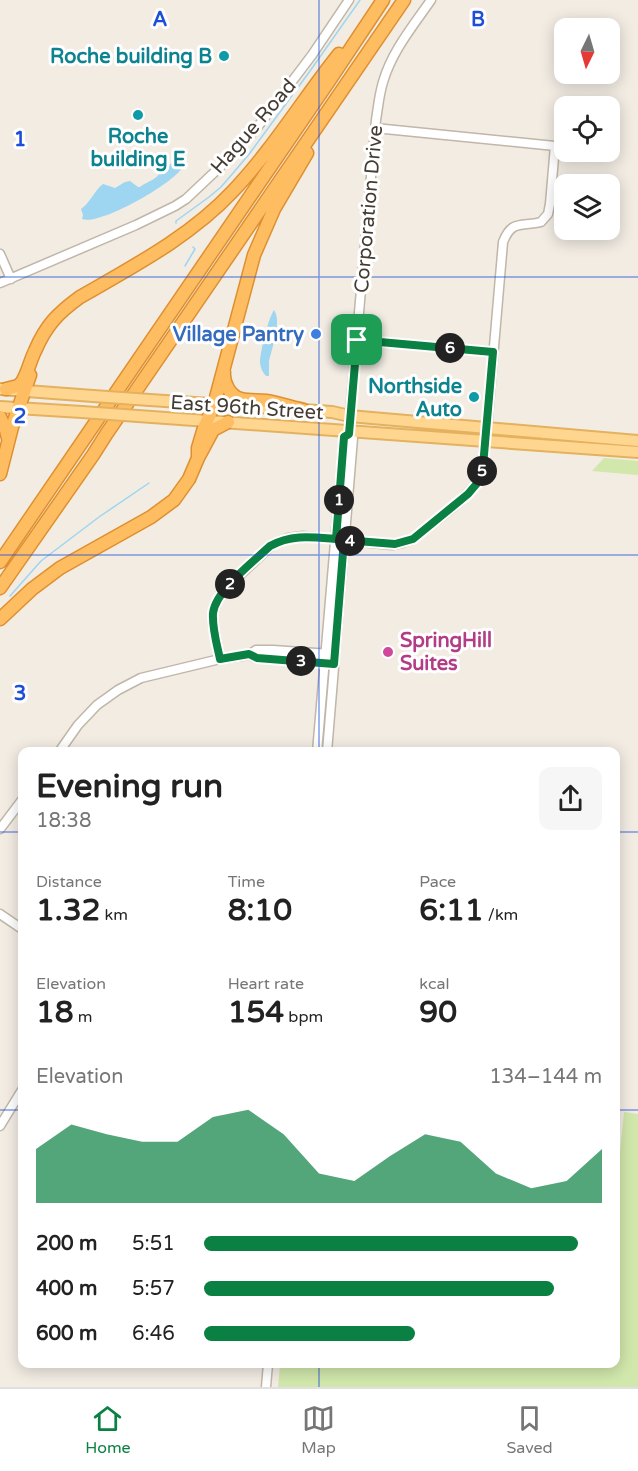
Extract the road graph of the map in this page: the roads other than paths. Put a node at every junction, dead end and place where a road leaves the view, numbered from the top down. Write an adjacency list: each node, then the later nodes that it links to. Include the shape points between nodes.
1 (349, 0): 9 (street, Hague Road, via 256,129 186,199)
2 (383, 0): 5 (highway)
3 (404, 0): 6 (highway)
4 (431, 0): 7 (street, Corporation Drive, via 391,60 381,88)
5 (371, 17): 13 (highway, via 233,191 187,231 65,308 48,327); 36 (highway)
6 (334, 104): 14 (highway, via 258,245); 37 (highway)
7 (375, 128): 11 (street, Corporation Drive); 12 (street, via 555,146 548,214 541,222 512,227 503,242)
8 (0, 254): 9 (street)
9 (11, 279): 10 (street, Hague Road)
10 (0, 283)
11 (357, 340): 12 (street); 21 (street, Corporation Drive)
12 (493, 352): 25 (street)
13 (31, 362): 15 (highway, via 18,386); 16 (highway)
14 (225, 367): 17 (highway); 20 (highway, via 226,383 238,398)
15 (3, 389): 16 (main road, East 96th Street)
16 (25, 391): 17 (main road, East 96th Street, bridge); 19 (highway)
17 (214, 405): 20 (main road, East 96th Street); 23 (highway)
18 (0, 407): 19 (main road, East 96th Street)
19 (18, 408): 23 (main road, East 96th Street, bridge); 28 (highway)
20 (304, 411): 21 (main road, East 96th Street)
21 (350, 416): 25 (main road, East 96th Street); 26 (street, Corporation Drive)
22 (0, 417): 28 (highway)
23 (207, 421): 24 (main road, East 96th Street); 33 (highway)
24 (228, 422): 26 (main road, East 96th Street); 33 (highway, via 213,430)
25 (487, 428): 27 (main road, East 96th Street); 30 (street)
26 (349, 432): 30 (main road, East 96th Street); 35 (street, via 344,437)
27 (577, 436): 29 (main road, East 96th Street); 31 (main road, via 574,441)
28 (8, 440): 34 (highway)
29 (638, 441)
30 (486, 442): 31 (main road, East 96th Street); 35 (street, via 479,481 413,539 395,544)
31 (541, 444): 32 (main road, East 96th Street)
32 (638, 452)
33 (198, 458): 38 (highway, via 174,500 53,574)
34 (0, 474)
35 (340, 540): 39 (street, via 299,536 277,542 222,592 213,614); 40 (street)
36 (0, 562)
37 (0, 588)
38 (0, 619)
39 (220, 659): 40 (street, via 249,654 257,658); 41 (street, via 141,678 118,690 87,714)
40 (330, 659): 42 (street); 43 (street)
41 (63, 747)
42 (318, 747)
43 (327, 747)
44 (18, 805): 45 (street)
45 (0, 830)
46 (0, 914): 47 (street)
47 (18, 926)
48 (18, 1097): 49 (street)
49 (0, 1126)
50 (268, 1368): 51 (street)
51 (266, 1387)

